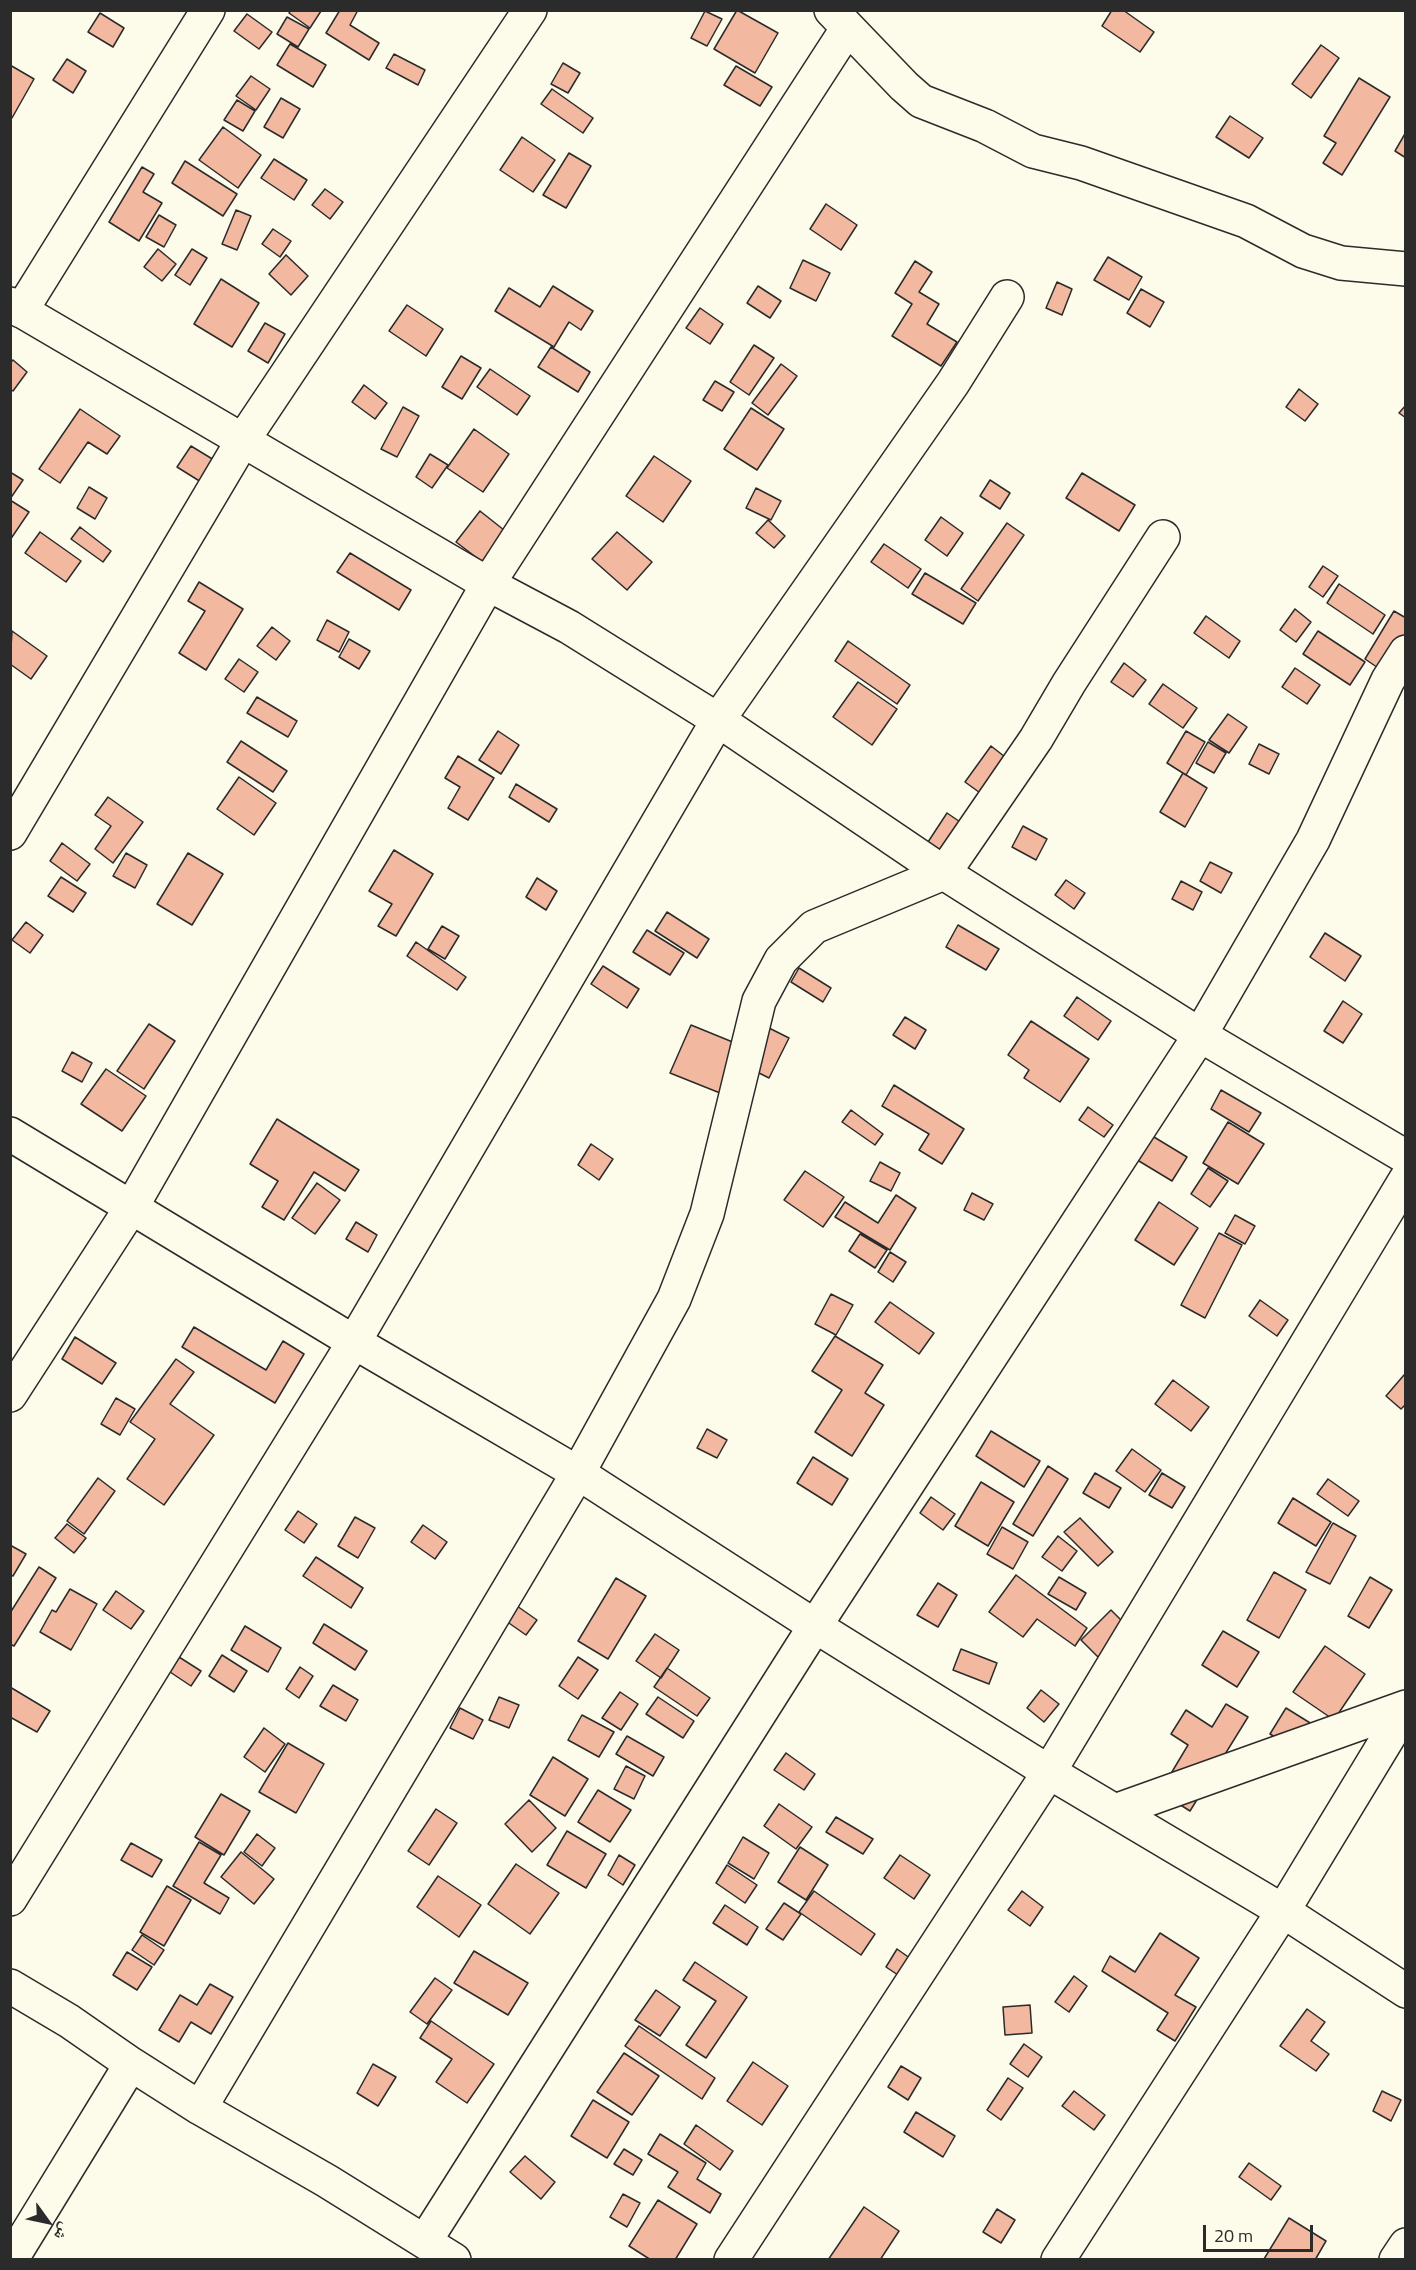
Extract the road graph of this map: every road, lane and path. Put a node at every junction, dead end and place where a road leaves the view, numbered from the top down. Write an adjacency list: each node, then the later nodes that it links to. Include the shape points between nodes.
1 (208, 10): 6 (street)
2 (530, 10): 7 (street)
3 (839, 20): 4 (street, via 921,101 985,126 1033,151 1081,163 1246,221 1303,251 1341,263); 9 (street)
4 (1406, 269)
5 (1007, 297): 11 (street, via 926,423)
6 (16, 308): 7 (street)
7 (243, 440): 9 (street); 12 (street)
8 (1163, 537): 13 (street, via 1036,740)
9 (488, 584): 11 (street, via 569,627); 18 (street)
10 (1406, 652): 14 (street, via 1388,680 1313,840)
11 (718, 720): 13 (street); 19 (street)
12 (10, 833)
13 (944, 873): 14 (street); 21 (street, via 814,927 781,960 759,1001 707,1214 674,1299)
14 (1200, 1035): 16 (street); 22 (street)
15 (10, 1134): 18 (street)
16 (1406, 1157)
17 (1406, 1179): 24 (street)
18 (131, 1208): 19 (street); 20 (street)
19 (354, 1342): 21 (street); 26 (street)
20 (10, 1395)
21 (578, 1473): 22 (street); 31 (street)
22 (815, 1626): 24 (street); 32 (street)
23 (1406, 1707): 25 (street); 27 (street)
24 (1048, 1772): 25 (street); 36 (street)
25 (1115, 1811): 27 (street)
26 (10, 1899)
27 (1283, 1911): 29 (street); 37 (street)
28 (10, 1986): 30 (street)
29 (1406, 1991)
30 (131, 2064): 31 (street); 34 (street)
31 (200, 2108): 32 (street)
32 (425, 2241): 35 (street)
33 (1406, 2245): 38 (street)
34 (11, 2259)
35 (454, 2259)
36 (731, 2259)
37 (1058, 2259)
38 (1396, 2259)

